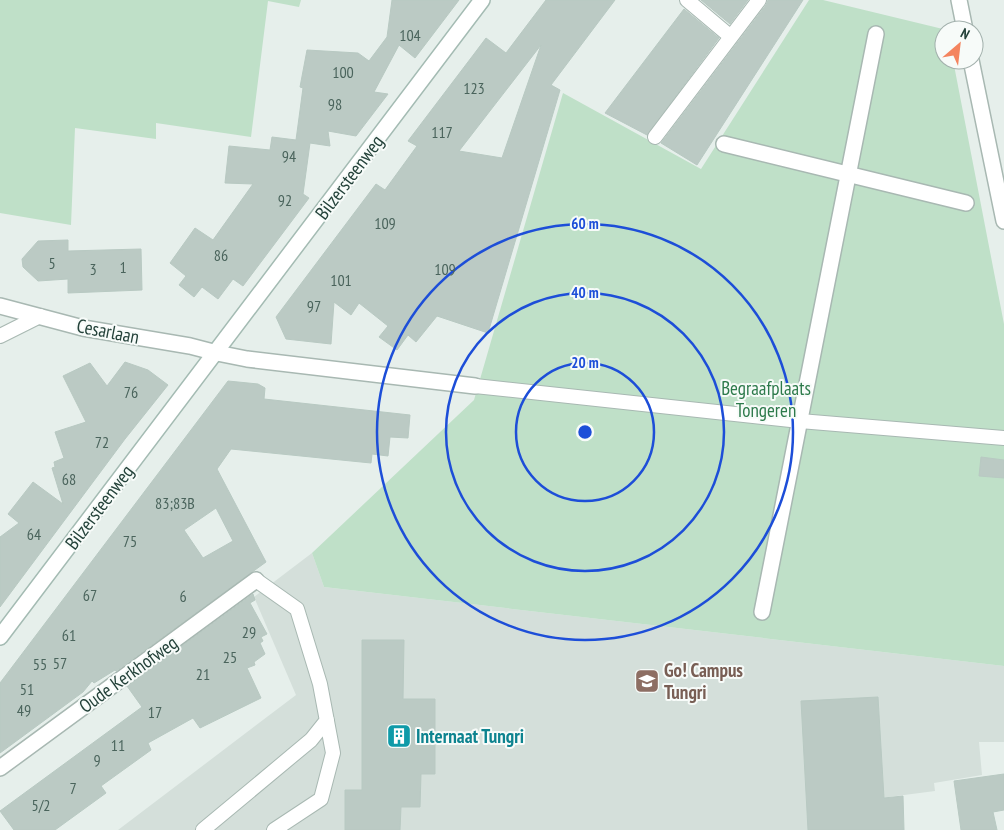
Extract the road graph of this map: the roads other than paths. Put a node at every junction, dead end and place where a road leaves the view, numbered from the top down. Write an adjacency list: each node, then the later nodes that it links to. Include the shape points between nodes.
1 (482, 0): 17 (street, Bilzersteenweg)
2 (687, 0): 7 (lane)
3 (759, 0): 7 (lane)
4 (959, 0): 5 (street)
5 (963, 20)
6 (876, 34): 11 (street)
7 (731, 36): 9 (lane)
8 (973, 70): 13 (street)
9 (655, 137)
10 (724, 144): 11 (street)
11 (849, 174): 12 (street); 19 (street)
12 (966, 203)
13 (1004, 221)
14 (0, 306): 15 (street, Cesarlaan)
15 (40, 316): 16 (lane); 17 (street, Cesarlaan, via 83,328)
16 (0, 336)
17 (217, 353): 18 (street); 23 (street, Bilzersteenweg)
18 (475, 386): 19 (lane)
19 (800, 420): 20 (lane); 22 (street)
20 (1004, 438)
21 (256, 580): 24 (lane, via 297,609 320,684); 25 (street, Oude Kerkhofweg)
22 (762, 612)
23 (0, 637)
24 (327, 720): 26 (lane, via 311,740); 27 (lane, via 333,753 321,799)
25 (0, 768)
26 (203, 830)
27 (274, 830)

